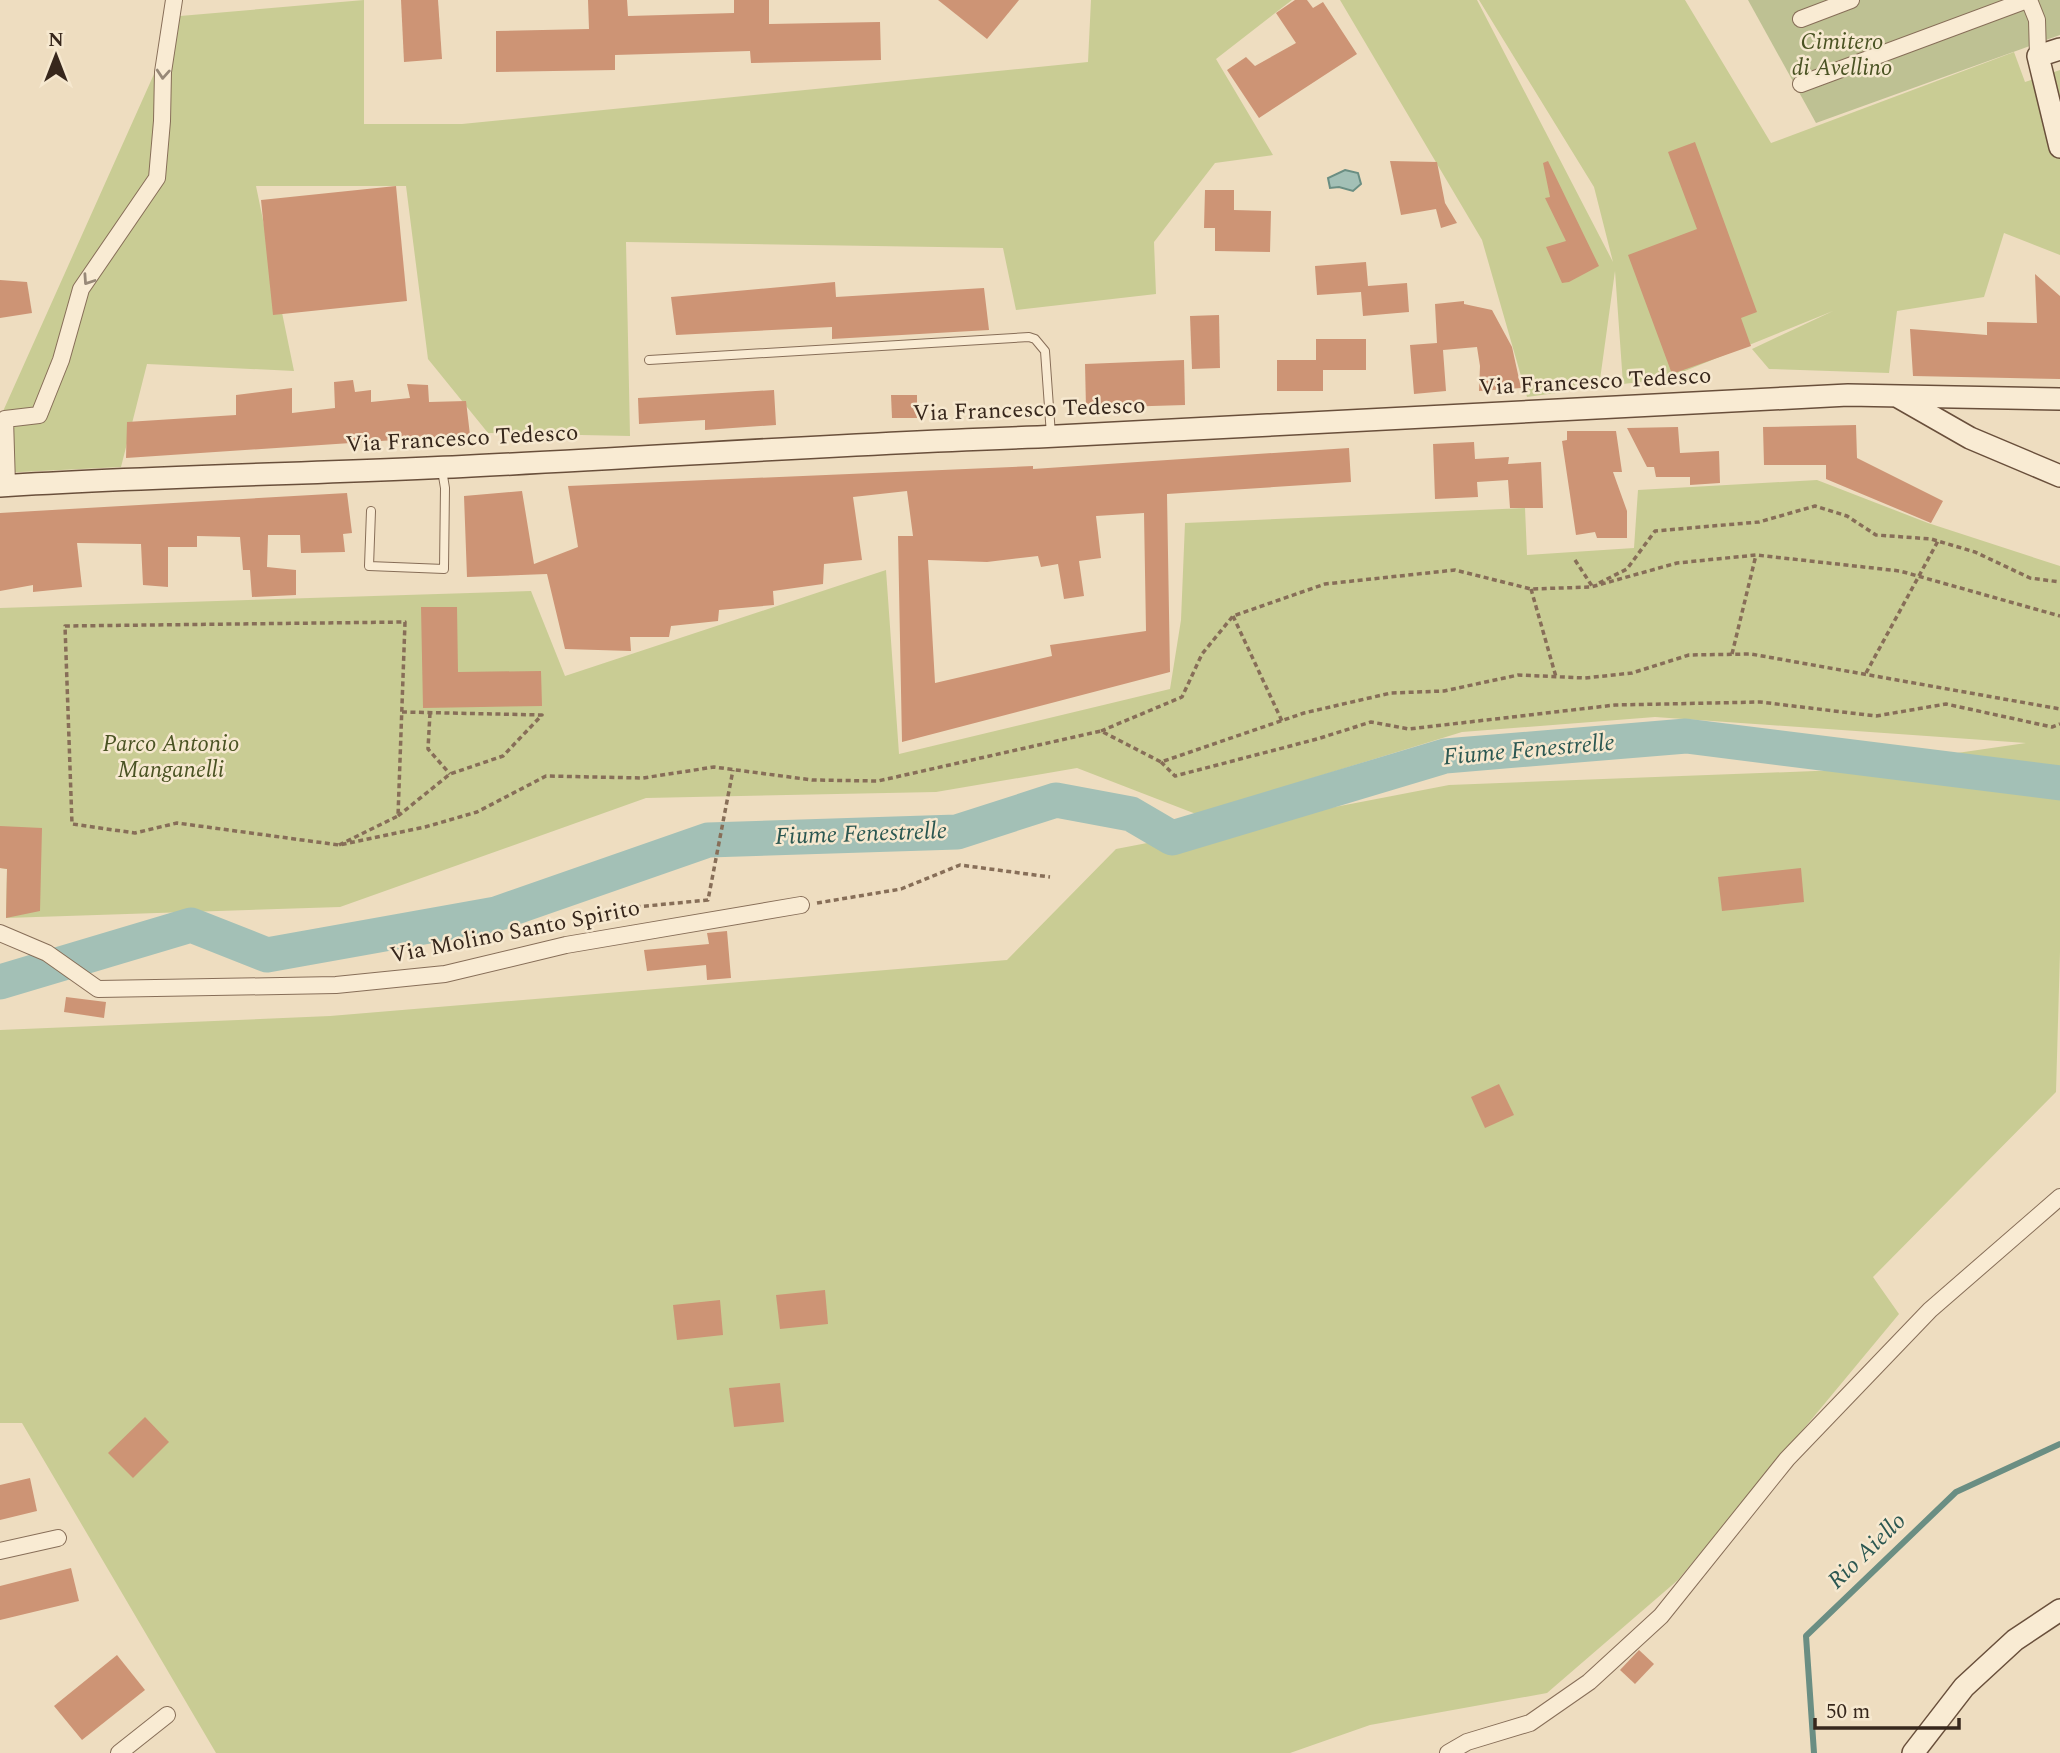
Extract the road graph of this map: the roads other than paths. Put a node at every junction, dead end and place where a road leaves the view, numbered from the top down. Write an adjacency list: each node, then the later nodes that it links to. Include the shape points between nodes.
1 (1851, 0): 4 (street)
2 (2028, 0): 6 (street, via 2037,20); 7 (street)
3 (173, 3): 15 (street, one-way to 15, via 163,72 157,178 81,289 61,360 38,415 5,419)
4 (1801, 19)
5 (2060, 49): 6 (street)
6 (2038, 56): 8 (street)
7 (1801, 84)
8 (2060, 147)
9 (649, 360): 12 (lane, via 1035,338 1045,351)
10 (1898, 397): 11 (street, Via Francesco Tedesco); 12 (street, Via Francesco Tedesco); 14 (street, via 1969,438)
11 (2060, 399)
12 (1051, 437): 13 (street, Via Francesco Tedesco)
13 (441, 467): 15 (street, Via Francesco Tedesco); 16 (lane, via 444,569 369,566)
14 (2060, 477)
15 (4, 485)
16 (371, 511)
17 (801, 905): 18 (street, Via Molino Santo Spirito, via 566,945 445,974 336,985 98,989 47,953)
18 (0, 933)
19 (2060, 1197): 25 (street, via 1921,1320 1787,1459 1661,1616 1598,1674 1530,1723 1467,1742)
20 (58, 1538): 21 (street)
21 (0, 1551)
22 (2060, 1610): 26 (street, via 2015,1640 1964,1687)
23 (167, 1716): 24 (street)
24 (119, 1753)
25 (1447, 1753)
26 (1913, 1753)

